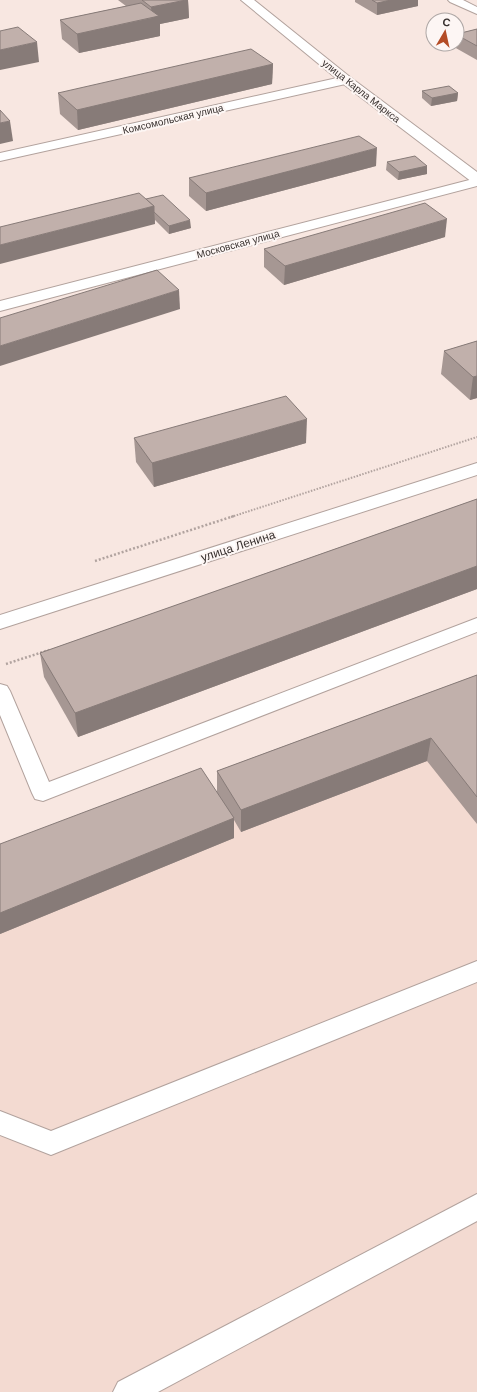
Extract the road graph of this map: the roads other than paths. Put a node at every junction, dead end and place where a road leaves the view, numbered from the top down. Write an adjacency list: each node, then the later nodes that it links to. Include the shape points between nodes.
1 (247, 0): 4 (street, улица Карла Маркса)
2 (454, 0): 3 (street)
3 (477, 11)
4 (346, 80): 5 (street, Комсомольская улица); 6 (street, улица Карла Маркса)
5 (0, 157)
6 (477, 180): 7 (street, Московская улица)
7 (0, 306)
8 (477, 469): 9 (street, улица Ленина)
9 (0, 622)
10 (477, 625): 11 (lane, via 43,793)
11 (0, 691)
12 (477, 971): 13 (lane, via 51,1143)
13 (0, 1123)
14 (477, 1207): 15 (lane)
15 (128, 1392)

